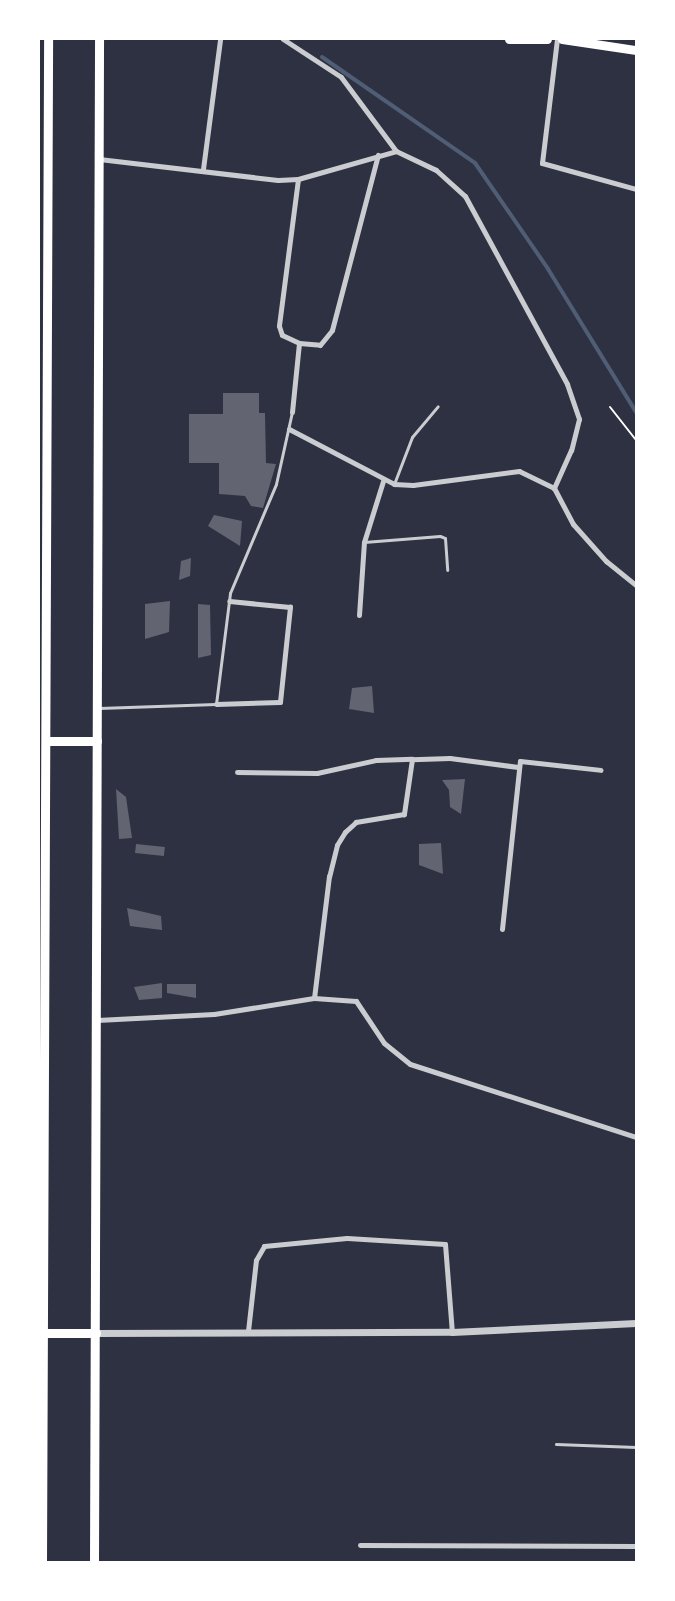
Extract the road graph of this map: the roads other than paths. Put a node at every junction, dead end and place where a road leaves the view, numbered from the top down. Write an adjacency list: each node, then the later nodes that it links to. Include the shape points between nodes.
1 (48, 39): 29 (main road)
2 (99, 39): 11 (main road)
3 (220, 39): 12 (street)
4 (282, 39): 9 (street, via 341,77)
5 (547, 39): 7 (main road)
6 (559, 39): 8 (main road); 14 (street, via 542,163)
7 (515, 40)
8 (636, 50)
9 (396, 151): 10 (street); 21 (street, via 436,170 465,196 567,384 579,419 578,432)
10 (378, 155): 13 (street); 15 (street, via 333,330 320,345)
11 (99, 159): 12 (street); 28 (main road)
12 (203, 169): 13 (street, via 278,180)
13 (298, 179): 15 (street, via 279,326 282,335)
14 (636, 189)
15 (300, 343): 17 (street)
16 (438, 406): 20 (lane, via 412,437)
17 (292, 412): 18 (lane)
18 (290, 429): 19 (street); 25 (lane, via 276,484 237,571)
19 (383, 481): 20 (street); 22 (street)
20 (394, 484): 21 (street, via 519,471)
21 (554, 488): 24 (street, via 573,524 606,561)
22 (364, 542): 23 (lane, via 443,537); 26 (street)
23 (447, 570)
24 (636, 585)
25 (229, 602): 27 (lane); 27 (street, via 290,607 280,702)
26 (359, 615)
27 (216, 704): 28 (lane)
28 (97, 708): 30 (main road)
29 (46, 741): 30 (main road); 41 (main road)
30 (97, 741): 37 (main road)
31 (412, 759): 32 (street, via 450,758); 34 (street, via 376,760 317,773); 36 (street, via 405,814 356,822 337,844)
32 (518, 766): 33 (street, via 523,759); 35 (street)
33 (601, 770)
34 (237, 772)
35 (502, 929)
36 (314, 998): 37 (street, via 214,1014); 38 (street, via 356,1001 384,1043 410,1064)
37 (97, 1020): 43 (main road)
38 (636, 1137)
39 (636, 1323): 42 (street)
40 (248, 1331): 42 (street); 42 (street, via 256,1260 264,1246 347,1238 445,1244); 43 (street)
41 (42, 1332): 43 (main road); 48 (main road)
42 (452, 1332)
43 (96, 1333): 49 (main road)
44 (556, 1444): 45 (lane)
45 (636, 1447)
46 (360, 1545): 47 (street)
47 (636, 1546)
48 (42, 1562)
49 (94, 1562)

